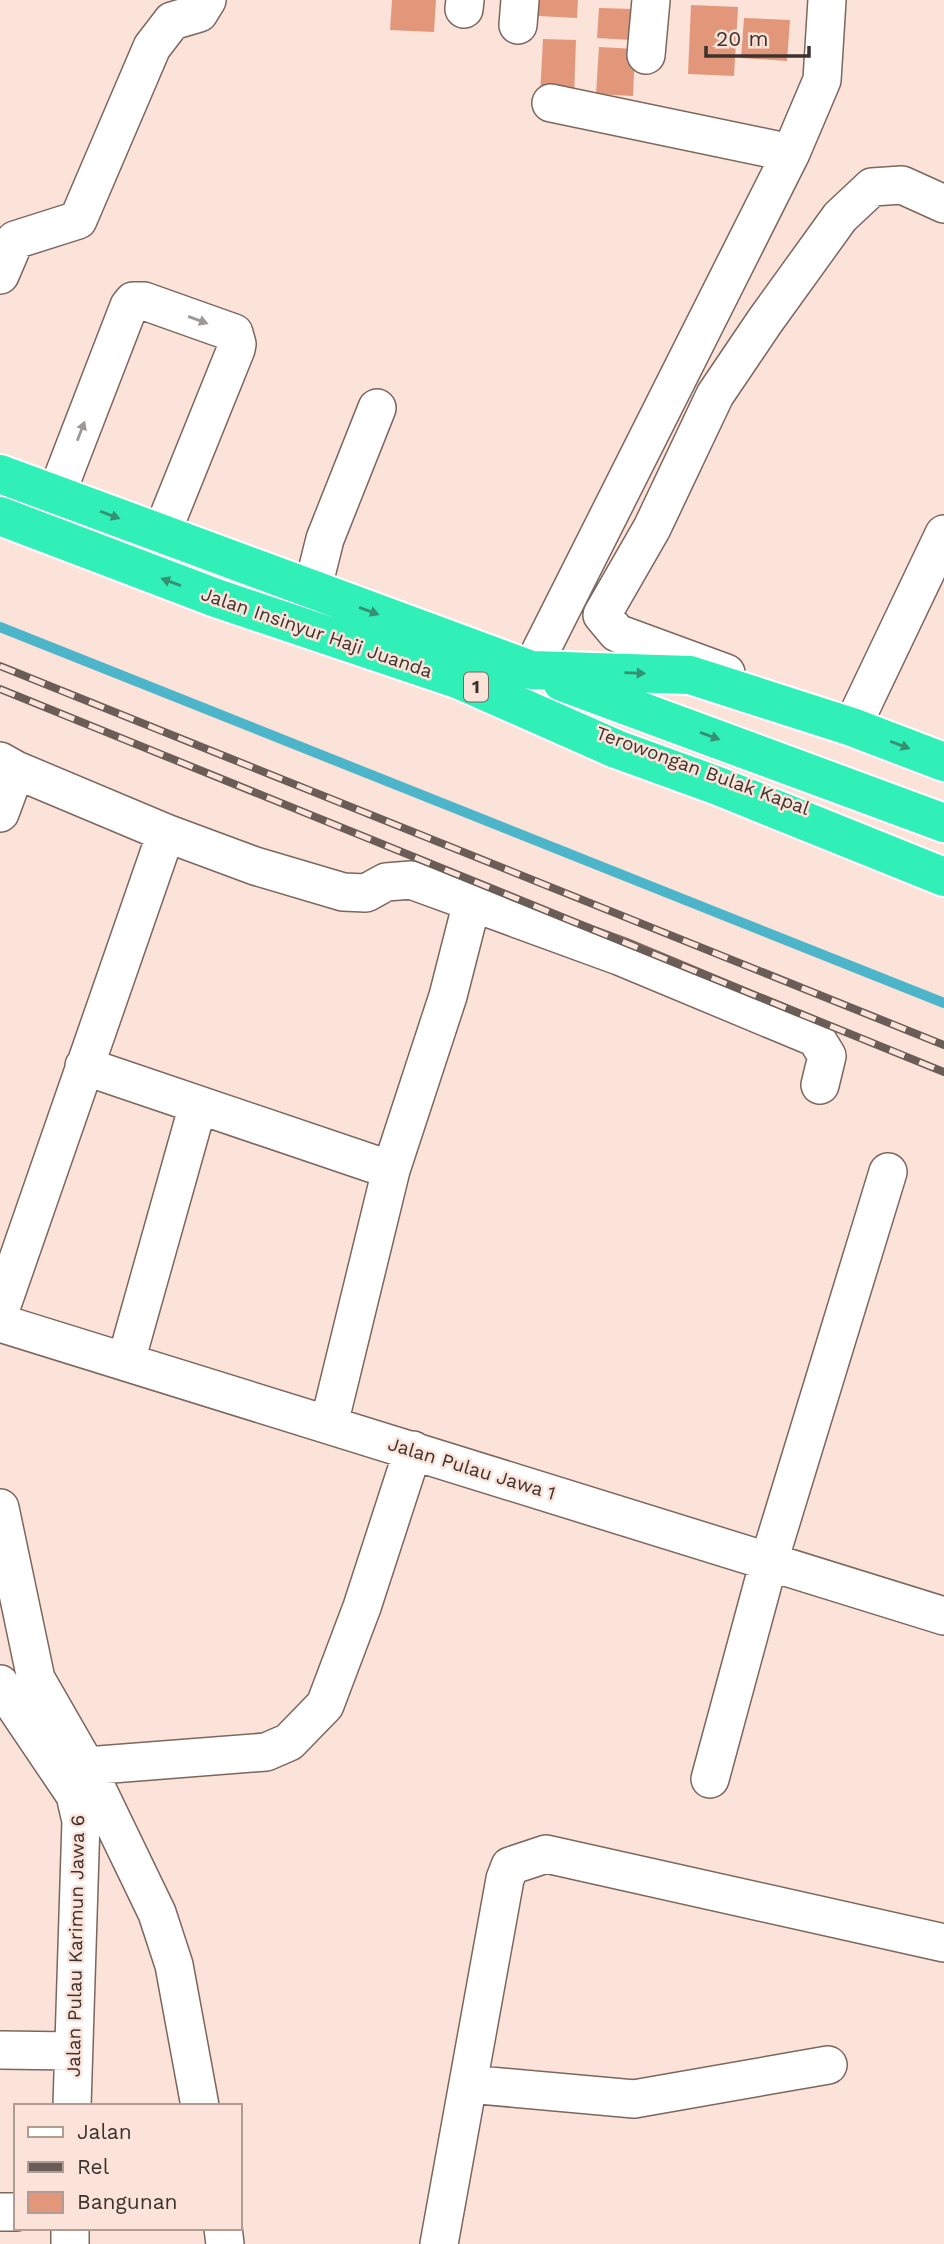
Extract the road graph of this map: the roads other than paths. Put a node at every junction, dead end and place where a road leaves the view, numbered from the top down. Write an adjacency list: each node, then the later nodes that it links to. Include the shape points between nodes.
1 (207, 0): 8 (street, via 199,13 172,21 152,47 78,220)
2 (651, 0): 4 (street)
3 (827, 0): 6 (street, via 822,80)
4 (646, 55)
5 (551, 103): 6 (street)
6 (791, 153): 17 (street)
7 (944, 204): 19 (street, via 902,185 872,187 840,217 715,395 652,528 602,615 617,633)
8 (7, 237): 9 (street)
9 (0, 275)
10 (377, 408): 16 (street, via 325,539)
11 (0, 474): 12 (highway, Jalan Insinyur Haji Juanda / 1)
12 (56, 495): 15 (highway, Jalan Insinyur Haji Juanda / 1, one-way to 15); 15 (street, one-way to 15, via 134,301 233,332 236,349)
13 (0, 516): 18 (highway, Jalan Insinyur Haji Juanda / 1, one-way to 13, via 216,598)
14 (944, 534): 19 (street)
15 (161, 535): 16 (highway, Jalan Insinyur Haji Juanda / 1)
16 (312, 591): 17 (highway, Jalan Insinyur Haji Juanda / 1, one-way to 17)
17 (530, 670): 19 (highway, Jalan Insinyur Haji Juanda / 1, one-way to 19, via 690,675); 23 (highway, Terowongan Bulak Kapal / 1, one-way to 23)
18 (460, 680): 25 (highway, Terowongan Bulak Kapal / 1); 26 (highway, Jalan Insinyur Haji Juanda / 1, via 616,749)
19 (854, 723): 20 (highway, Jalan Insinyur Haji Juanda / 1, one-way to 20)
20 (944, 762)
21 (8, 766): 22 (street); 24 (street)
22 (0, 813)
23 (944, 823)
24 (166, 833): 27 (street, via 343,892 366,893 386,882 411,880); 28 (street)
25 (944, 863)
26 (944, 877)
27 (472, 902): 29 (street, via 619,956 816,1038 827,1056); 31 (street, via 448,996)
28 (84, 1066): 30 (street); 33 (street)
29 (820, 1085)
30 (198, 1105): 31 (street); 35 (street)
31 (391, 1170): 36 (street)
32 (888, 1171): 39 (street)
33 (0, 1311)
34 (0, 1323): 35 (street, Jalan Pulau Jawa 1)
35 (126, 1361): 36 (street, Jalan Pulau Jawa 1)
36 (329, 1424): 37 (street, Jalan Pulau Jawa 1)
37 (414, 1450): 39 (street, Jalan Pulau Jawa 1); 43 (street, via 325,1705 289,1742 267,1752)
38 (0, 1508): 41 (street)
39 (769, 1561): 40 (street, Jalan Pulau Jawa 1); 44 (street)
40 (944, 1616)
41 (36, 1679): 42 (street, Jalan Pulau Karimun Jawa 6); 43 (street)
42 (0, 1684): 47 (street, Jalan Pulau Karimun Jawa 6, via 75,1795 81,1821)
43 (86, 1766): 51 (street, via 157,1913 174,1965)
44 (710, 1779)
45 (944, 1943): 49 (street, via 546,1854 510,1866 505,1879)
46 (0, 2050): 47 (street)
47 (73, 2051): 50 (street, Jalan Pulau Karimun Jawa 6)
48 (828, 2065): 49 (street, via 634,2099)
49 (468, 2084): 52 (street)
50 (72, 2104)
51 (200, 2104)
52 (439, 2244)

